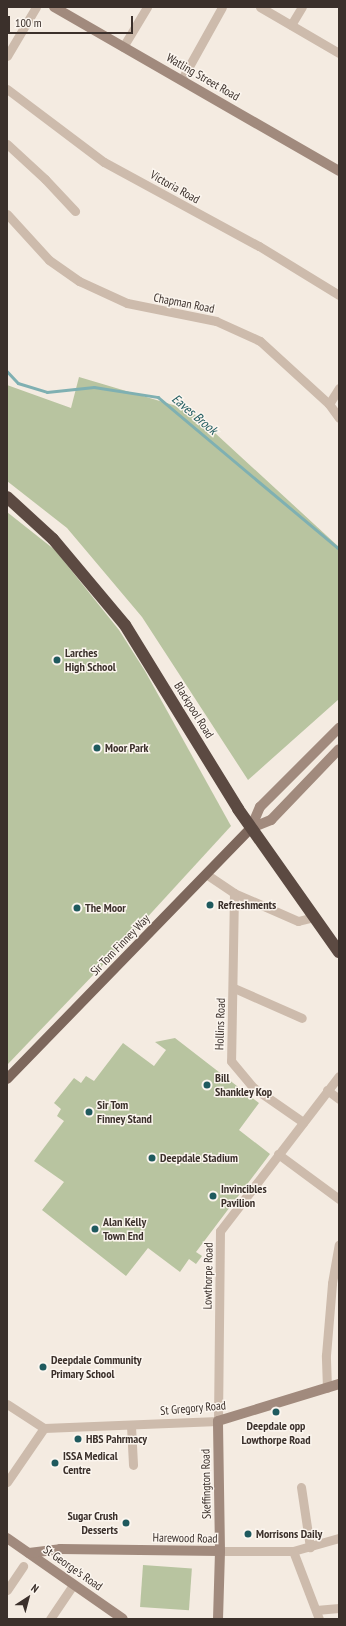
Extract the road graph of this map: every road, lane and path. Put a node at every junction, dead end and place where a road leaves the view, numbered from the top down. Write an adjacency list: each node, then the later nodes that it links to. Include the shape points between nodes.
1 (36, 7): 10 (street)
2 (54, 7): 8 (street, Watling Street Road)
3 (147, 7): 8 (street)
4 (222, 7): 11 (street)
5 (260, 7): 7 (street)
6 (302, 7): 7 (street)
7 (291, 25): 9 (street)
8 (123, 47): 11 (street, Watling Street Road)
9 (339, 53)
10 (7, 56)
11 (182, 79): 14 (street, Watling Street Road)
12 (7, 88): 17 (street, Victoria Road, via 104,162 259,246)
13 (7, 144): 15 (street)
14 (339, 170)
15 (75, 211)
16 (7, 214): 19 (street, Chapman Road, via 49,260 79,281 127,303 216,321 260,341)
17 (339, 295)
18 (339, 388): 19 (street)
19 (329, 404): 20 (street, Chapman Road)
20 (339, 418)
21 (7, 497): 24 (highway, Blackpool Road, via 53,539 125,625)
22 (339, 728): 24 (street, Sir Tom Finney Way, via 260,808)
23 (339, 749): 24 (street, Sir Tom Finney Way, via 271,820)
24 (251, 828): 25 (main road, Sir Tom Finney Way); 27 (highway, Blackpool Road)
25 (206, 874): 26 (street); 32 (main road, Sir Tom Finney Way)
26 (234, 893): 27 (street, via 298,921); 29 (street, Hollins Road)
27 (314, 917): 28 (highway, Blackpool Road)
28 (338, 948)
29 (234, 988): 30 (street); 35 (street, Hollins Road, via 231,1061 254,1088)
30 (302, 1018)
31 (339, 1076): 33 (street, Lowthorpe Road)
32 (7, 1079)
33 (327, 1090): 34 (street); 35 (street, Lowthorpe Road)
34 (339, 1099)
35 (303, 1122): 36 (street, Lowthorpe Road)
36 (278, 1154): 37 (street); 42 (street, Lowthorpe Road, via 220,1231)
37 (339, 1199)
38 (339, 1244): 40 (street, via 332,1284 326,1355)
39 (339, 1384): 40 (street, St Gregory Road)
40 (327, 1388): 42 (street, St Gregory Road)
41 (7, 1404): 44 (street)
42 (218, 1421): 43 (street, St Gregory Road); 52 (street, Skeffington Road)
43 (131, 1426): 44 (street, St Gregory Road); 45 (street)
44 (44, 1428): 46 (street)
45 (133, 1465)
46 (7, 1482)
47 (301, 1487): 50 (street)
48 (7, 1538): 53 (street, St George's Road)
49 (339, 1538): 50 (street, Harewood Road)
50 (310, 1547): 51 (street, Harewood Road)
51 (293, 1550): 52 (street, Harewood Road); 58 (street)
52 (220, 1551): 53 (street, Harewood Road, via 60,1549); 61 (street, Skeffington Road)
53 (29, 1553): 55 (street, St George's Road)
54 (23, 1566): 56 (street)
55 (73, 1585): 59 (street, St George's Road); 60 (street)
56 (7, 1590)
57 (339, 1608): 58 (street)
58 (318, 1615)
59 (117, 1617)
60 (50, 1619)
61 (218, 1619)

